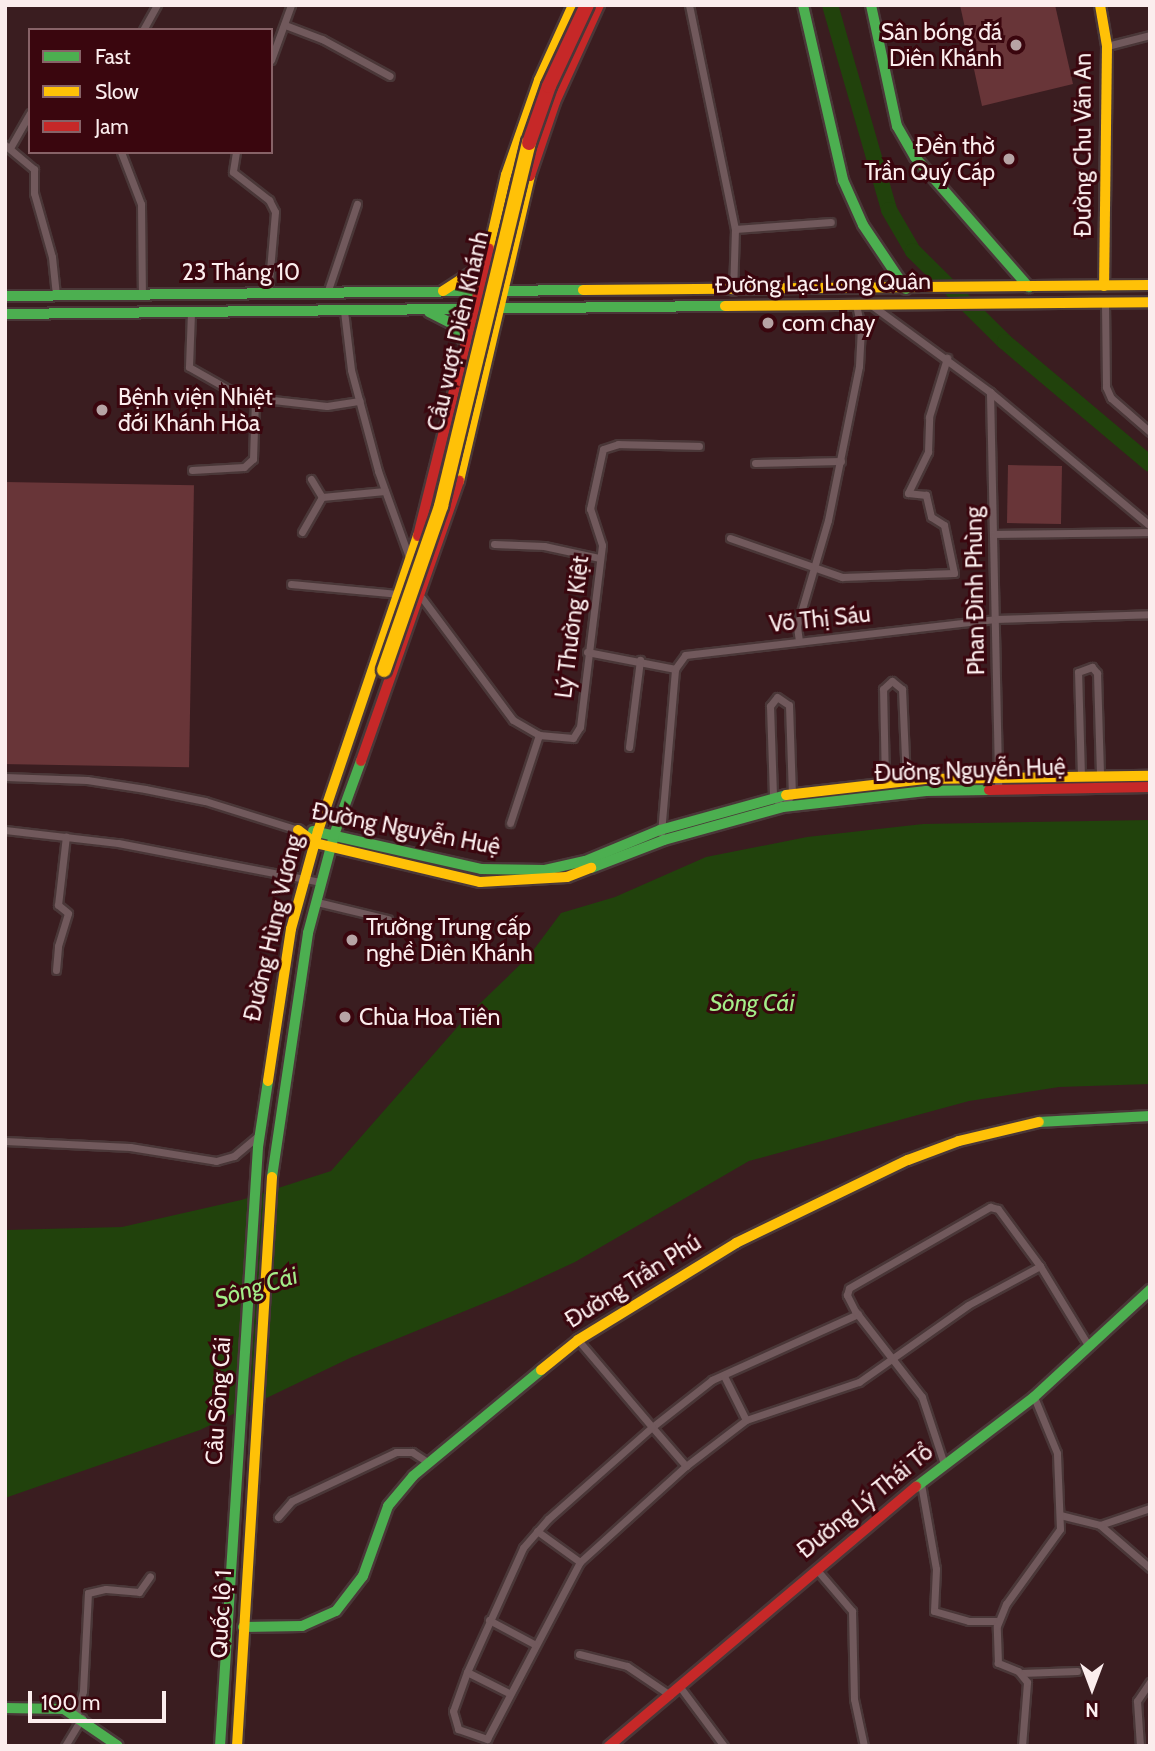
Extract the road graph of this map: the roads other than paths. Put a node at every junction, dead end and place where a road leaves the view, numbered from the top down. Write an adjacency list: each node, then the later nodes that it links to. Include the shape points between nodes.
1 (157, 5): 11 (street)
2 (291, 5): 10 (street)
3 (573, 5): 23 (main road, via 523,123)
4 (587, 5): 77 (main road, Cầu vượt Diên Khánh, bridge, via 549,86 520,169 441,506)
5 (599, 5): 33 (main road, via 540,144)
6 (689, 5): 22 (street)
7 (803, 5): 27 (main road, via 850,201)
8 (871, 5): 26 (main road, via 897,126 915,157)
9 (1100, 5): 13 (main road, Đường Chu Văn An)
10 (285, 25): 14 (street); 15 (street, via 322,39)
11 (144, 28)
12 (1150, 36): 13 (street)
13 (1107, 46): 25 (main road, Đường Chu Văn An)
14 (273, 55)
15 (390, 76)
16 (28, 116): 17 (street)
17 (7, 147): 35 (street, via 34,169 34,193 52,257)
18 (122, 154): 36 (street, via 141,204)
19 (236, 154): 29 (street, via 233,172 269,200 275,212)
20 (357, 204): 30 (street)
21 (831, 222): 22 (street)
22 (735, 229): 28 (street)
23 (483, 265): 31 (main road, via 459,284); 32 (main road)
24 (1150, 285): 25 (main road, Đường Lạc Long Quân)
25 (1104, 286): 26 (main road, Đường Lạc Long Quân)
26 (1029, 287): 27 (main road, Đường Lạc Long Quân)
27 (906, 289): 28 (main road, Đường Lạc Long Quân)
28 (733, 292): 33 (main road, Đường Lạc Long Quân)
29 (268, 294): 30 (main road, 23 Tháng 10); 36 (main road, 23 Tháng 10)
30 (327, 294): 31 (main road, 23 Tháng 10)
31 (434, 294): 32 (main road, 23 Tháng 10)
32 (476, 294): 33 (main road, Đường Lạc Long Quân); 41 (main road)
33 (500, 294): 42 (main road)
34 (5, 296): 35 (main road, 23 Tháng 10)
35 (56, 296): 36 (main road, 23 Tháng 10)
36 (142, 296)
37 (1150, 302): 38 (main road, Đường Lạc Long Quân)
38 (1105, 303): 39 (main road, Đường Lạc Long Quân); 51 (street, via 1106,387 1111,398)
39 (864, 304): 42 (main road, Đường Lạc Long Quân); 47 (street); 53 (street, via 859,366)
40 (426, 310): 41 (main road, 23 Tháng 10); 43 (main road, 23 Tháng 10); 46 (main road, via 453,324)
41 (473, 310): 42 (main road, Đường Lạc Long Quân); 46 (main road)
42 (497, 310): 70 (main road, via 452,512)
43 (344, 311): 44 (main road, 23 Tháng 10); 49 (street)
44 (191, 312): 45 (main road, 23 Tháng 10); 50 (street, via 189,367)
45 (5, 314)
46 (466, 344): 66 (main road, via 434,486)
47 (947, 358): 48 (street); 67 (street, via 929,417 928,452 908,493 926,495 930,517 944,525 954,573 842,577)
48 (990, 392): 59 (street); 62 (street, Phan Đình Phùng)
49 (360, 401): 50 (street, via 327,406 255,398); 57 (street)
50 (253, 402): 55 (street, via 253,459 244,467)
51 (1150, 432)
52 (699, 446): 65 (street, Lý Thường Kiệt, via 605,447 590,509 601,543)
53 (841, 461): 54 (street); 67 (street)
54 (755, 463)
55 (192, 470)
56 (311, 479): 58 (street)
57 (385, 491): 58 (street); 66 (street)
58 (322, 497): 60 (street)
59 (1150, 526)
60 (302, 532)
61 (1150, 532): 62 (street)
62 (993, 534): 72 (street, Phan Đình Phùng)
63 (730, 538): 67 (street)
64 (494, 544): 65 (street, via 544,545)
65 (598, 558): 74 (street, Lý Thường Kiệt)
66 (411, 561): 69 (main road)
67 (813, 567): 73 (street, via 797,626)
68 (290, 584): 69 (street)
69 (399, 594): 78 (main road)
70 (422, 597): 79 (main road); 80 (street, via 498,703 513,720)
71 (1150, 614): 72 (street, Võ Thị Sáu)
72 (995, 619): 73 (street, Võ Thị Sáu); 88 (street, Phan Đình Phùng)
73 (799, 641): 76 (street, Võ Thị Sáu, via 685,655)
74 (587, 652): 75 (street); 80 (street, Lý Thường Kiệt, via 580,727 570,739)
75 (640, 660): 76 (street); 81 (street)
76 (675, 669): 95 (street)
77 (384, 670): 78 (main road, Cầu vượt Diên Khánh); 79 (main road, Cầu vượt Diên Khánh)
78 (355, 724): 97 (main road, Đường Hùng Vương)
79 (370, 729): 98 (main road, Đường Hùng Vương)
80 (539, 735): 92 (street)
81 (629, 747)
82 (1150, 776): 85 (main road, Đường Nguyễn Huệ)
83 (5, 777): 94 (street, via 87,779 145,789 205,801)
84 (1081, 777): 85 (main road, Đường Nguyễn Huệ); 85 (street, via 1078,672 1092,667 1097,673); 88 (main road, Đường Nguyễn Huệ)
85 (1100, 777)
86 (906, 780): 87 (main road, Đường Nguyễn Huệ); 87 (street, via 903,694 900,684 892,681 883,689); 88 (main road, Đường Nguyễn Huệ)
87 (885, 782): 90 (main road, Đường Nguyễn Huệ)
88 (998, 784): 89 (main road, Đường Nguyễn Huệ); 91 (main road, Đường Nguyễn Huệ)
89 (1150, 787)
90 (792, 794): 91 (main road, Đường Nguyễn Huệ); 91 (street, via 789,705 777,696 770,706)
91 (778, 802): 95 (main road, Đường Nguyễn Huệ)
92 (510, 823)
93 (5, 830): 96 (street)
94 (298, 830): 97 (main road, Đường Nguyễn Huệ)
95 (662, 835): 98 (main road, Đường Nguyễn Huệ, via 578,874 510,883 480,881)
96 (66, 836): 99 (street); 103 (street, via 58,905 68,913)
97 (316, 837): 98 (main road, Đường Nguyễn Huệ); 99 (main road, Đường Hùng Vương)
98 (332, 841): 100 (main road, Đường Hùng Vương)
99 (304, 878): 100 (street); 106 (main road, Đường Hùng Vương, via 282,979)
100 (321, 882): 101 (main road, Đường Hùng Vương)
101 (316, 902): 102 (street); 107 (main road, Đường Hùng Vương, via 289,1031)
102 (388, 919)
103 (56, 970)
104 (1150, 1116): 111 (main road, Đường Trần Phú, via 1025,1124 908,1160 741,1240)
105 (5, 1141): 106 (street, via 130,1147 216,1161)
106 (259, 1141): 128 (main road, Cầu Sông Cái)
107 (274, 1149): 126 (main road, Cầu Sông Cái)
108 (1040, 1266): 110 (street, via 998,1209 990,1207 849,1288 846,1295); 112 (street); 113 (street, via 968,1305)
109 (1150, 1290): 112 (main road, Đường Lý Thái Tổ)
110 (858, 1314): 113 (street); 114 (street)
111 (578, 1340): 117 (street); 118 (main road, Đường Trần Phú)
112 (1088, 1345): 115 (main road, Đường Lý Thái Tổ)
113 (892, 1362): 116 (street, via 848,1388); 119 (street, via 922,1397)
114 (724, 1376): 116 (street); 117 (street, via 704,1385)
115 (1034, 1397): 119 (main road, Đường Lý Thái Tổ); 123 (street, via 1057,1453)
116 (746, 1420): 120 (street)
117 (652, 1427): 120 (street); 127 (street)
118 (429, 1463): 124 (street, via 412,1452 396,1452 292,1501); 135 (main road, Đường Trần Phú, via 388,1506 363,1576 336,1611 302,1626)
119 (944, 1464): 121 (main road, Đường Lý Thái Tổ)
120 (686, 1466): 129 (street)
121 (921, 1484): 131 (main road, Đường Lý Thái Tổ); 134 (street, via 936,1569 934,1611 969,1621)
122 (1150, 1508): 125 (street)
123 (1060, 1515): 125 (street); 134 (street, via 1057,1536)
124 (278, 1517)
125 (1100, 1525): 130 (street)
126 (248, 1527): 135 (main road, Quốc lộ 1)
127 (537, 1531): 129 (street); 133 (street, via 523,1548)
128 (232, 1532): 148 (main road, Quốc lộ 1)
129 (580, 1562): 136 (street)
130 (1150, 1569)
131 (817, 1570): 142 (main road, Đường Lý Thái Tổ); 152 (street, via 852,1611 854,1699)
132 (149, 1576): 145 (street, via 136,1593 120,1589 88,1593)
133 (489, 1619): 136 (street); 139 (street)
134 (999, 1621): 140 (street, via 997,1660)
135 (243, 1627): 149 (main road, Quốc lộ 1)
136 (534, 1644): 143 (street)
137 (579, 1654): 142 (street, via 627,1666)
138 (1077, 1671): 140 (street)
139 (467, 1672): 143 (street); 143 (street, via 453,1711 458,1729 487,1739)
140 (1021, 1673): 153 (street, via 1028,1688)
141 (1150, 1682): 154 (street, via 1137,1701)
142 (675, 1691): 150 (main road, Đường Lý Thái Tổ); 151 (street)
143 (509, 1693)
144 (5, 1708): 145 (main road, via 64,1709)
145 (80, 1716): 146 (street); 147 (main road)
146 (65, 1746)
147 (118, 1746)
148 (220, 1746)
149 (237, 1746)
150 (609, 1746)
151 (724, 1746)
152 (864, 1746)
153 (1021, 1746)
154 (1140, 1746)

